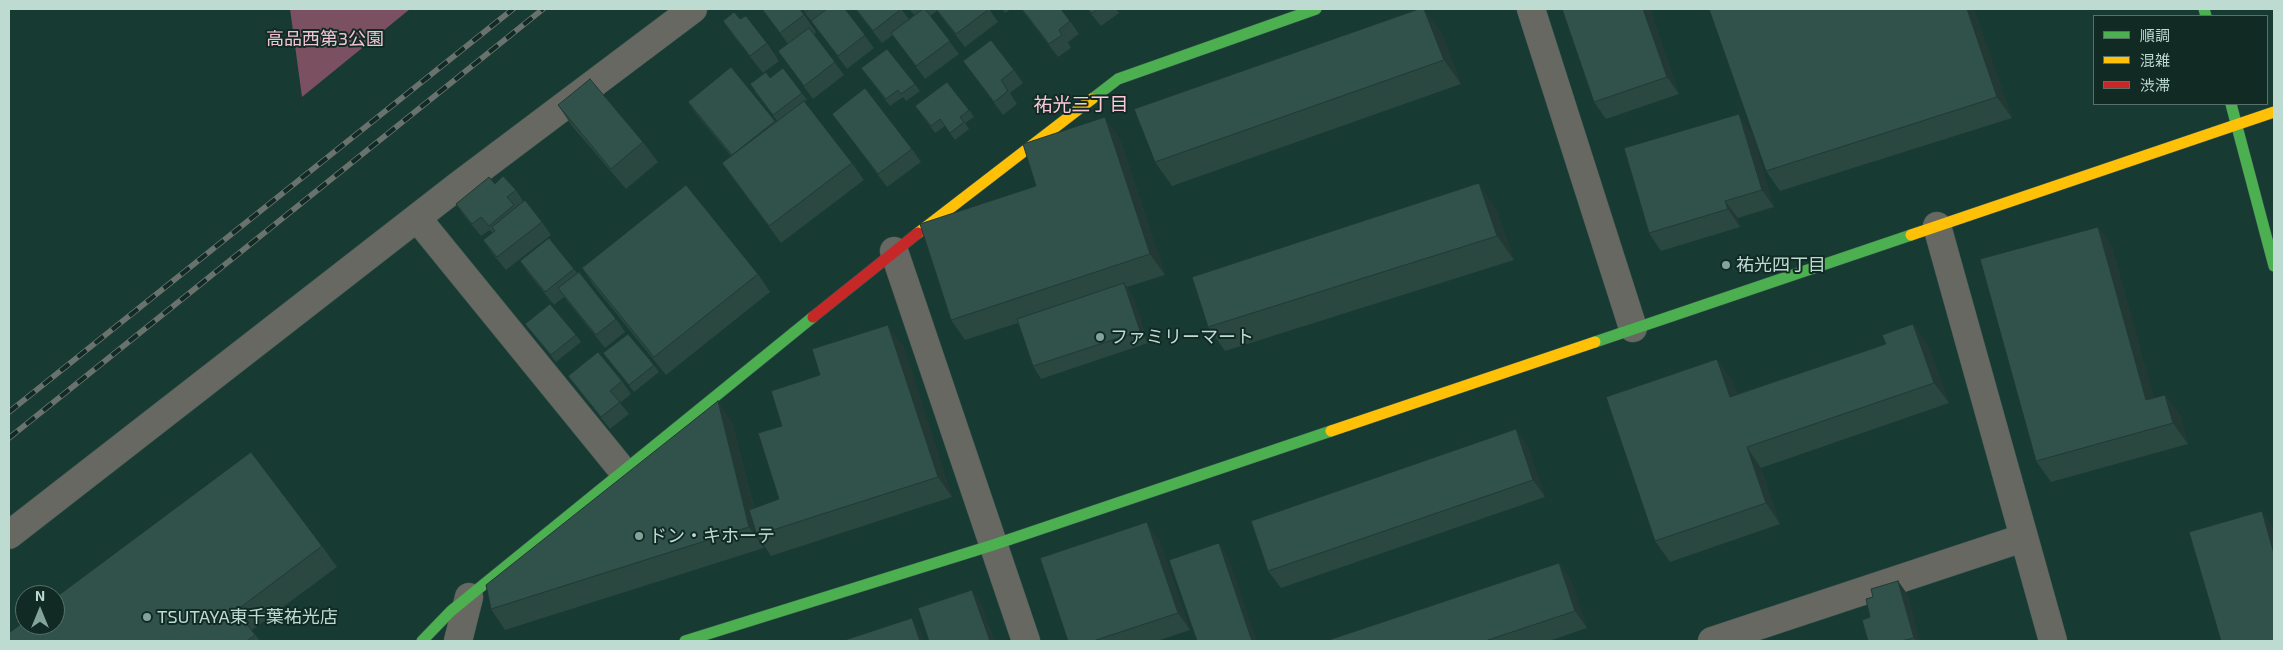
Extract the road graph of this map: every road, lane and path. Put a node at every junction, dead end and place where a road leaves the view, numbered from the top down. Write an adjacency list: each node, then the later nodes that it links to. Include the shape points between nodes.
1 (693, 9): 7 (street)
2 (1316, 9): 9 (street, via 1118,80)
3 (1531, 9): 11 (street)
4 (2231, 105): 6 (street)
5 (2274, 112): 6 (street)
6 (2237, 125): 8 (street); 10 (street)
7 (417, 218): 12 (street); 13 (street)
8 (1937, 226): 11 (street); 14 (street)
9 (894, 251): 12 (street); 15 (street)
10 (2274, 266)
11 (1634, 328): 15 (street)
12 (623, 471): 16 (street)
13 (9, 535)
14 (2023, 538): 21 (street); 22 (street)
15 (993, 545): 19 (street); 20 (street)
16 (469, 597): 17 (street); 18 (street)
17 (422, 641)
18 (458, 641)
19 (686, 641)
20 (1026, 641)
21 (1712, 641)
22 (2053, 641)

